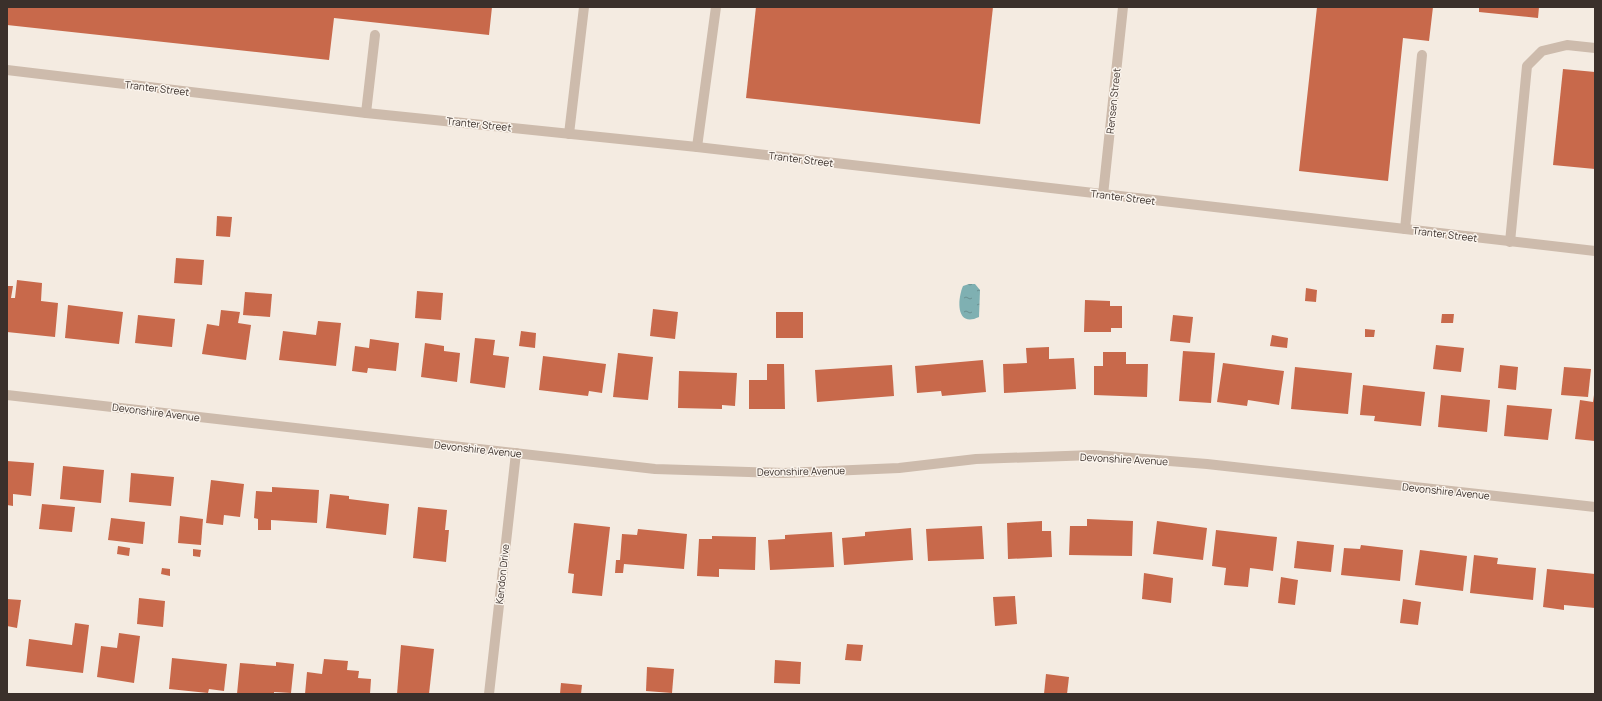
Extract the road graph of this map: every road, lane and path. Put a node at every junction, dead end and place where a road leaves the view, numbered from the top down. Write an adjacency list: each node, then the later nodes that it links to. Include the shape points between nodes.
1 (584, 7): 9 (street)
2 (716, 7): 10 (street)
3 (1123, 7): 11 (street, Rensen Street)
4 (375, 35): 8 (street)
5 (1595, 48): 13 (street, via 1567,45 1542,51 1527,66)
6 (1422, 55): 12 (street)
7 (7, 70): 8 (street, Tranter Street)
8 (366, 113): 9 (street, Tranter Street)
9 (569, 134): 10 (street, Tranter Street)
10 (697, 147): 11 (street, Tranter Street)
11 (1102, 195): 12 (street, Tranter Street)
12 (1405, 229): 13 (street, Tranter Street)
13 (1510, 242): 14 (street, Tranter Street)
14 (1595, 251)
15 (7, 395): 16 (street, Devonshire Avenue)
16 (516, 454): 17 (street, Devonshire Avenue, via 545,455 655,469 784,473 899,468 976,459 1094,455 1207,464); 18 (street, Kendon Drive)
17 (1595, 507)
18 (489, 694)

